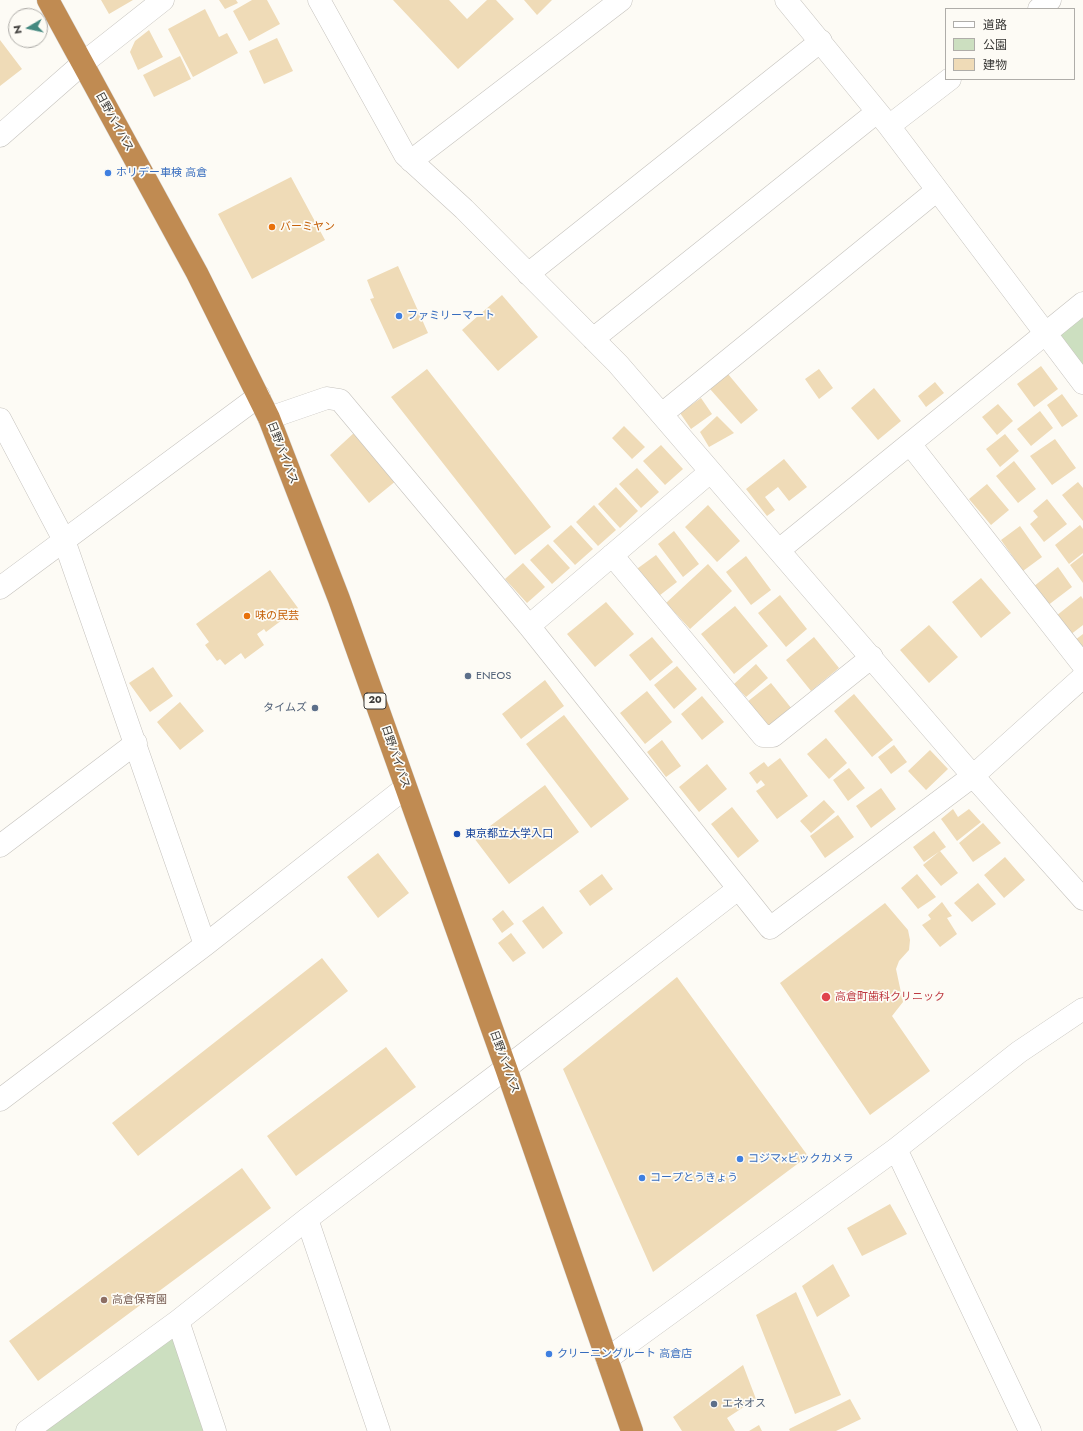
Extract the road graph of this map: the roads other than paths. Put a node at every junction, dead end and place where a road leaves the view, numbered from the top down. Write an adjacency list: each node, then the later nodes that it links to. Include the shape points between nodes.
1 (48, 0): 9 (highway, 日野バイパス / 20)
2 (163, 0): 9 (street)
3 (319, 0): 13 (street, via 405,155)
4 (621, 0): 13 (street)
5 (786, 0): 8 (street)
6 (1050, 0): 7 (street)
7 (1040, 8)
8 (821, 41): 11 (street); 15 (street)
9 (82, 64): 12 (street); 20 (highway, 日野バイパス / 20, via 197,274)
10 (948, 80): 11 (street)
11 (883, 119): 14 (street); 18 (street)
12 (0, 136)
13 (411, 161): 15 (street, via 464,209)
14 (936, 190): 17 (street); 21 (street)
15 (528, 274): 18 (street)
16 (1083, 303): 17 (street)
17 (1045, 334): 19 (street); 24 (street)
18 (593, 338): 21 (street)
19 (1083, 383)
20 (259, 396): 22 (highway, 日野バイパス / 20); 26 (street)
21 (662, 414): 25 (street)
22 (268, 418): 30 (street, via 327,398 340,400); 36 (highway, 日野バイパス / 20, via 339,599)
23 (0, 419): 26 (street)
24 (910, 444): 27 (street); 32 (street)
25 (710, 472): 27 (street); 28 (street)
26 (64, 540): 29 (street); 34 (street)
27 (779, 550): 31 (street)
28 (612, 555): 30 (street); 31 (street, via 763,736 773,736)
29 (0, 588)
30 (529, 626): 38 (street)
31 (872, 657): 35 (street)
32 (1083, 665)
33 (1083, 677): 35 (street)
34 (136, 743): 37 (street); 40 (street)
35 (973, 776): 38 (street, via 770,928); 39 (street)
36 (405, 788): 40 (street); 42 (highway, 日野バイパス / 20)
37 (0, 846)
38 (738, 889): 42 (street)
39 (1083, 899)
40 (206, 945): 43 (street)
41 (1083, 1009): 44 (street, via 1019,1052)
42 (506, 1068): 45 (street); 47 (highway, 日野バイパス / 20)
43 (0, 1100)
44 (896, 1149): 47 (street); 52 (street)
45 (306, 1219): 46 (street); 50 (street)
46 (178, 1321): 48 (street); 49 (street)
47 (606, 1359): 51 (highway, 日野バイパス / 20)
48 (27, 1431)
49 (215, 1431)
50 (380, 1431)
51 (632, 1431)
52 (1030, 1431)

